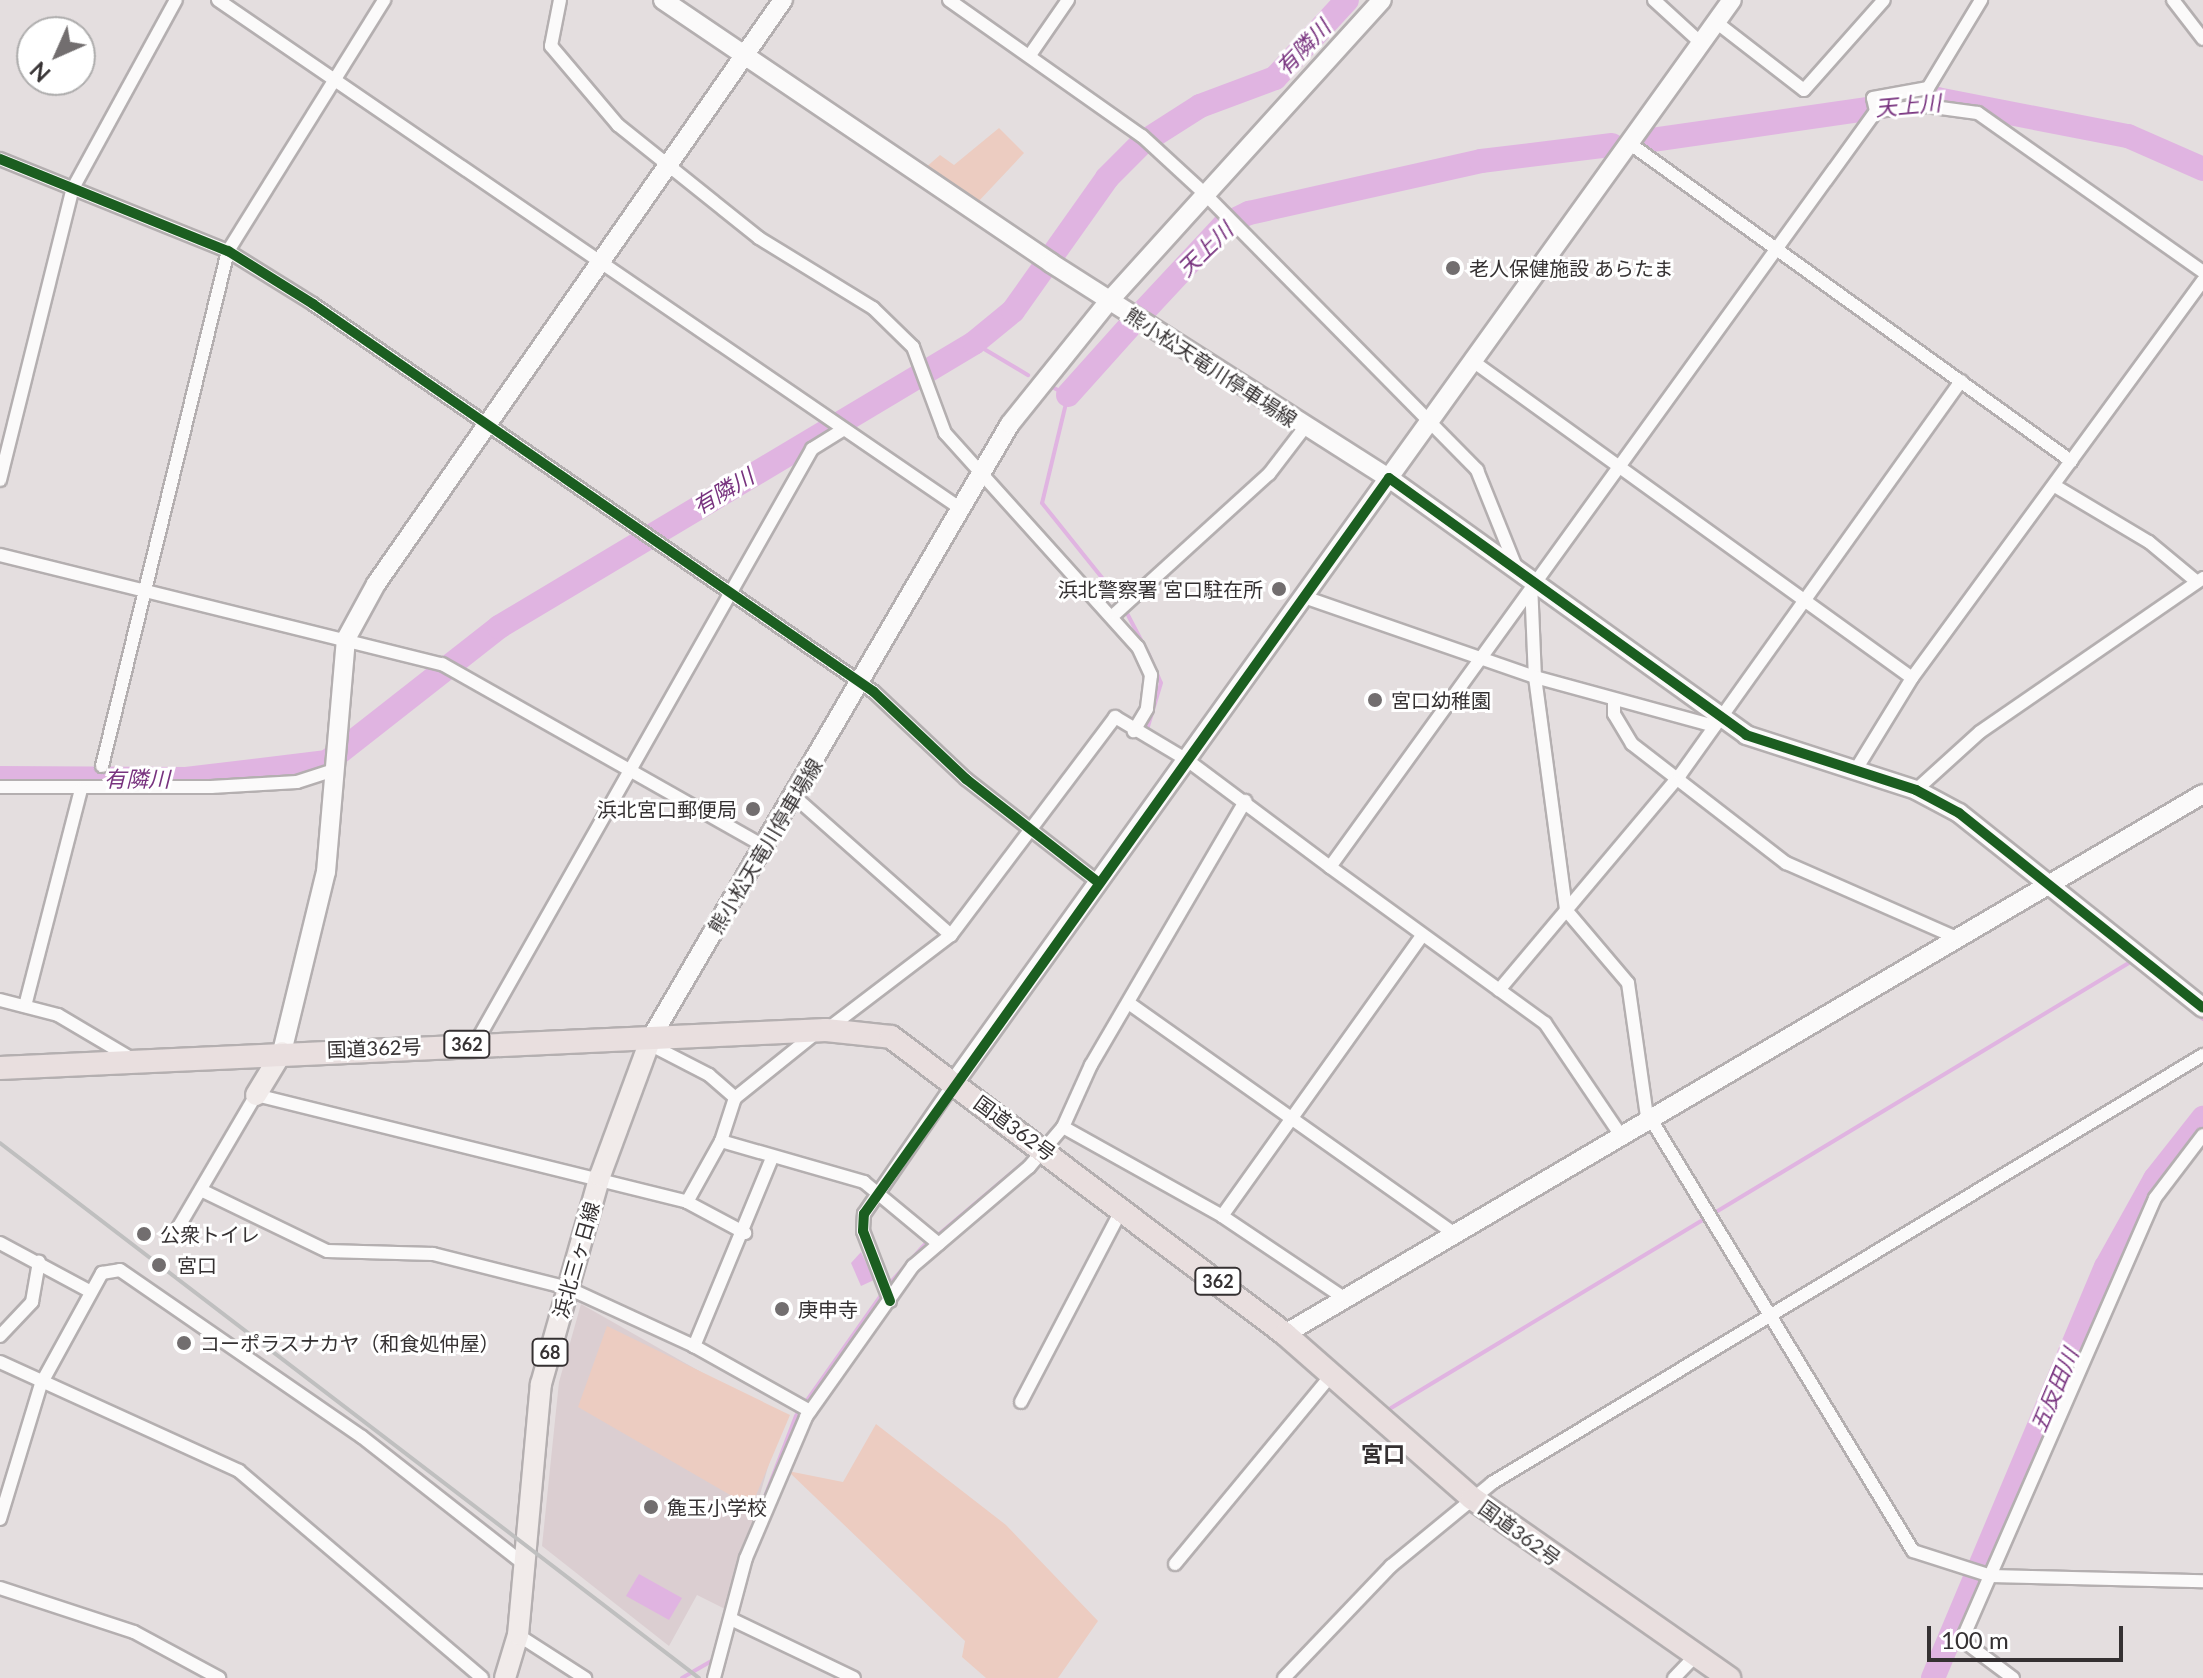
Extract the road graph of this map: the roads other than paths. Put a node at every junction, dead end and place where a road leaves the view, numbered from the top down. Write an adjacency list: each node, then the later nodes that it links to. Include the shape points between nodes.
1 (176, 0): 25 (street)
2 (218, 0): 20 (street)
3 (384, 0): 20 (street)
4 (560, 0): 24 (street, via 550,27 560,62)
5 (663, 0): 19 (street)
6 (783, 0): 19 (street)
7 (949, 0): 18 (street)
8 (1068, 0): 18 (street)
9 (1382, 0): 26 (street)
10 (1654, 0): 17 (street)
11 (1732, 0): 15 (street)
12 (1884, 0): 15 (street, via 1804,90)
13 (1981, 0): 21 (street, via 1928,88)
14 (2173, 0): 16 (street)
15 (1716, 22): 17 (street)
16 (2203, 39)
17 (1700, 42): 22 (street)
18 (1030, 55): 26 (street, via 1146,140)
19 (744, 56): 24 (street); 32 (street)
20 (335, 77): 28 (street); 29 (street)
21 (1875, 107): 27 (street); 30 (street, via 1978,113)
22 (1629, 143): 27 (street); 33 (street)
23 (0, 159): 25 (street)
24 (666, 167): 29 (street); 41 (street, via 896,326 927,374 945,433)
25 (73, 188): 28 (street); 43 (street)
26 (1205, 194): 32 (street); 35 (street)
27 (1774, 248): 34 (street); 40 (street)
28 (228, 251): 36 (street); 49 (street)
29 (601, 263): 36 (street); 38 (street, via 824,413)
30 (2203, 272)
31 (2203, 281): 39 (street)
32 (1109, 301): 37 (street, 熊小松天竜川停車場線); 41 (street, 熊小松天竜川停車場線, via 1042,380)
33 (1474, 362): 35 (street); 40 (street)
34 (1961, 381): 39 (street); 52 (street)
35 (1431, 421): 42 (street); 47 (street, via 1477,470)
36 (489, 425): 50 (street); 54 (street, via 376,584)
37 (1305, 427): 42 (street, 熊小松天竜川停車場線); 53 (street, via 1269,474)
38 (841, 431): 45 (street); 50 (street, via 812,449)
39 (2071, 461): 44 (street)
40 (1617, 464): 47 (street); 52 (street)
41 (985, 469): 45 (street, 熊小松天竜川停車場線); 53 (street)
42 (1389, 478): 47 (street, 熊小松天竜川停車場線); 51 (street)
43 (0, 480)
44 (2055, 486): 48 (street, via 2149,542); 57 (street)
45 (961, 509): 58 (street, 熊小松天竜川停車場線)
46 (0, 555): 49 (street)
47 (1525, 578): 55 (street); 56 (street); 60 (street, 熊小松天竜川停車場線)
48 (2199, 583): 70 (street, via 1980,732)
49 (145, 590): 54 (street); 64 (street)
50 (729, 592): 58 (street); 65 (street)
51 (1304, 597): 55 (street); 62 (street)
52 (1804, 599): 57 (street); 60 (street)
53 (1116, 613): 61 (street, via 1151,675 1147,709)
54 (346, 639): 63 (street); 65 (street, via 446,667)
55 (1484, 654): 56 (street); 76 (street)
56 (1535, 677): 59 (street); 79 (street)
57 (1912, 678): 66 (street)
58 (860, 684): 72 (street, 熊小松天竜川停車場線); 74 (street)
59 (1614, 701): 60 (street); 67 (street, via 1614,714 1632,744)
60 (1717, 722): 66 (street, 熊小松天竜川停車場線, via 1777,749); 67 (street)
61 (1134, 731): 62 (street); 74 (street, via 1115,717)
62 (1187, 760): 73 (street); 77 (street)
63 (335, 763): 69 (street, via 297,782); 91 (street, via 326,872)
64 (102, 766)
65 (629, 769): 75 (street); 90 (street)
66 (1855, 771): 70 (street, 熊小松天竜川停車場線)
67 (1678, 778): 79 (street); 82 (street, via 1809,878)
68 (0, 787): 69 (street)
69 (81, 789): 86 (street)
70 (1916, 790): 78 (street, 熊小松天竜川停車場線, via 1993,836)
71 (2203, 794): 78 (street)
72 (796, 798): 75 (street, 熊小松天竜川停車場線); 80 (street)
73 (1245, 801): 76 (street); 85 (street)
74 (1028, 830): 77 (street); 80 (street)
75 (765, 847): 89 (street, 熊小松天竜川停車場線)
76 (1330, 867): 81 (street)
77 (1098, 882): 95 (street)
78 (2052, 885): 82 (street); 87 (street, 熊小松天竜川停車場線)
79 (1566, 910): 83 (street); 99 (street, via 1628,983)
80 (951, 935): 88 (street)
81 (1422, 936): 83 (street); 98 (street)
82 (1962, 940): 99 (street)
83 (1499, 990): 102 (street, via 1545,1023)
84 (0, 1000): 86 (street)
85 (1130, 1004): 98 (street); 100 (street)
86 (25, 1006): 93 (street, via 83,1027)
87 (2203, 1008)
88 (826, 1030): 89 (highway, 国道362号 / 362); 95 (highway, 国道362号 / 362, via 891,1037); 97 (street, via 793,1045)
89 (650, 1041): 90 (highway, 国道362号 / 362); 97 (street, via 709,1075); 106 (main road, 浜北三ヶ日線 / 68)
90 (475, 1044): 91 (highway, 国道362号 / 362)
91 (282, 1052): 93 (highway, 国道362号 / 362); 96 (main road)
92 (2203, 1055): 122 (street)
93 (134, 1060): 94 (highway, 国道362号 / 362)
94 (0, 1068)
95 (954, 1083): 104 (highway, 国道362号 / 362); 108 (street)
96 (256, 1095): 106 (street, via 375,1130); 107 (street)
97 (735, 1098): 103 (street)
98 (1291, 1115): 111 (street); 114 (street)
99 (1650, 1122): 102 (street); 122 (street)
100 (1063, 1127): 104 (street); 111 (street)
101 (2203, 1135): 135 (street, via 2155,1198)
102 (1622, 1137): 114 (street)
103 (721, 1141): 105 (street); 109 (street)
104 (1045, 1150): 110 (highway, 国道362号 / 362); 116 (street)
105 (772, 1158): 108 (street); 113 (street)
106 (600, 1176): 109 (street); 118 (main road, 浜北三ヶ日線 / 68)
107 (203, 1191): 112 (street); 118 (street, via 327,1251 433,1254)
108 (878, 1191): 116 (street); 121 (street, via 862,1222)
109 (687, 1202): 113 (street)
110 (1123, 1207): 123 (highway, 国道362号 / 362); 129 (street)
111 (1222, 1216): 120 (street)
112 (175, 1233)
113 (745, 1233): 125 (street)
114 (1455, 1234): 120 (street)
115 (0, 1243): 117 (street)
116 (939, 1244): 121 (street, via 913,1266)
117 (39, 1262): 119 (street); 124 (street, via 32,1302)
118 (568, 1288): 125 (street, via 609,1300); 134 (main road, 浜北三ヶ日線 / 68, via 541,1384)
119 (91, 1292): 128 (street); 134 (street, via 102,1273 134,1277 490,1531)
120 (1344, 1298): 123 (street)
121 (890, 1301): 130 (street)
122 (1771, 1316): 131 (street); 135 (street, via 1913,1551)
123 (1285, 1334): 127 (highway, 国道362号 / 362)
124 (0, 1336)
125 (694, 1346): 130 (street)
126 (0, 1362): 128 (street)
127 (1333, 1373): 131 (highway, 国道362号 / 362); 133 (street)
128 (41, 1384): 132 (street); 142 (street, via 239,1471)
129 (1021, 1402)
130 (807, 1408): 138 (street, via 746,1558)
131 (1472, 1498): 140 (highway, 国道362号 / 362); 147 (street, via 1349,1605)
132 (0, 1519)
133 (1175, 1564)
134 (525, 1565): 139 (main road, 浜北三ヶ日線 / 68)
135 (1990, 1576): 136 (street); 150 (street, via 1962,1640)
136 (2203, 1581)
137 (0, 1588): 141 (street, via 134,1632)
138 (733, 1620): 145 (street); 146 (street)
139 (518, 1635): 143 (main road, 浜北三ヶ日線 / 68); 144 (street, via 552,1650)
140 (1696, 1655): 148 (street); 149 (highway, 国道362号 / 362)
141 (219, 1678)
142 (482, 1678)
143 (505, 1678)
144 (585, 1678)
145 (714, 1678)
146 (854, 1678)
147 (1284, 1678)
148 (1674, 1678)
149 (1729, 1678)
150 (2013, 1678)

